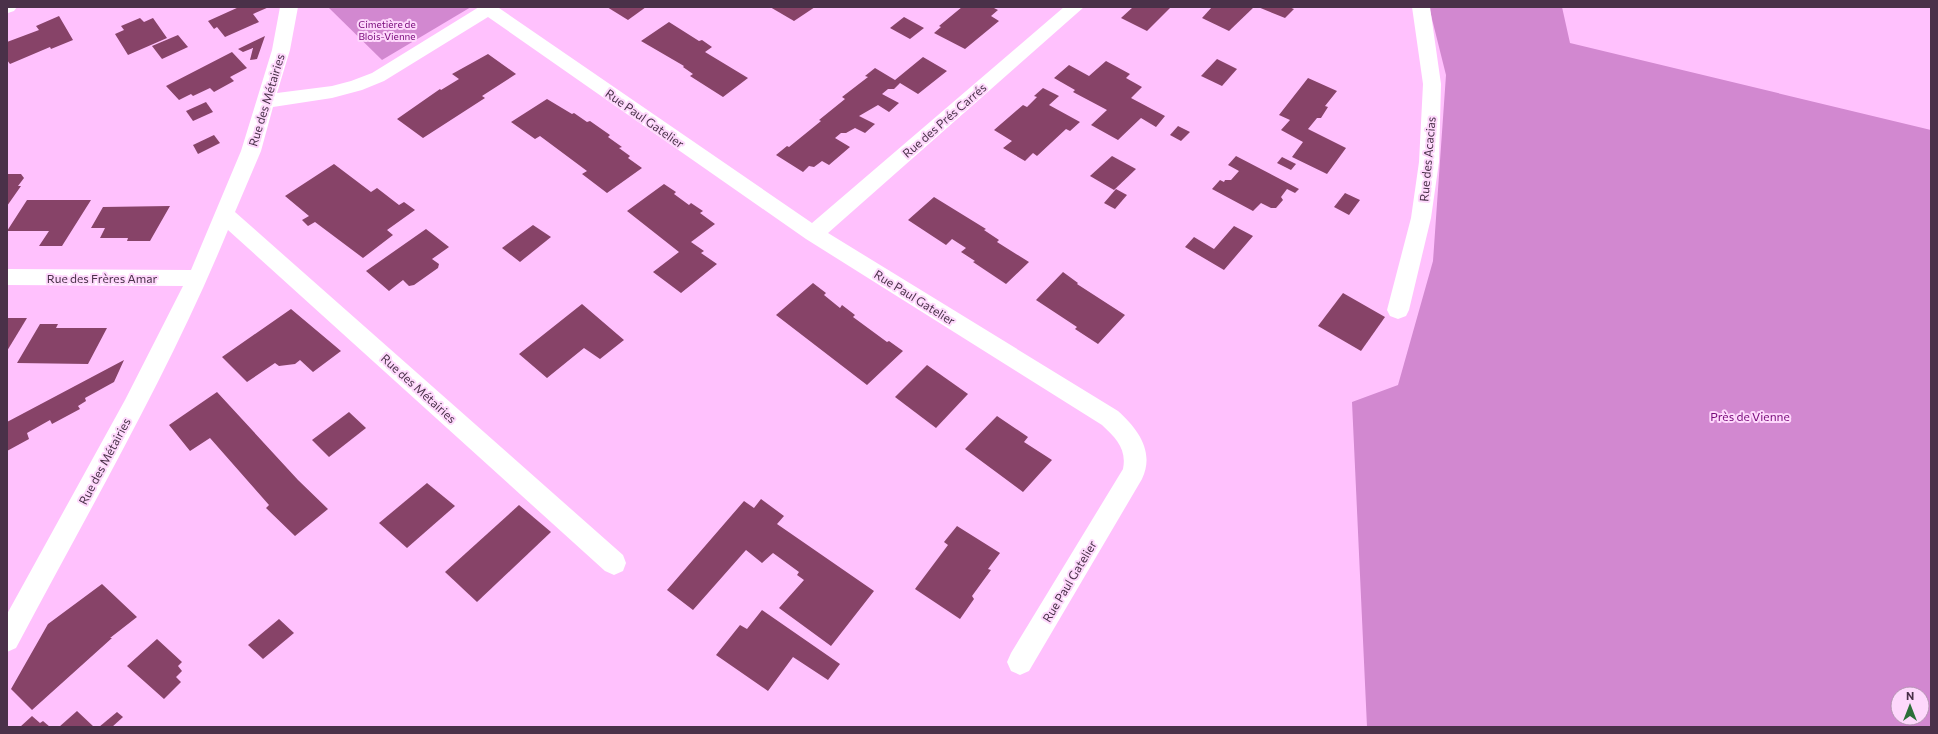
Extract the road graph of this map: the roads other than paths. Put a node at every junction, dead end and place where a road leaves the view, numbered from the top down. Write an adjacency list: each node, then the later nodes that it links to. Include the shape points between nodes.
1 (289, 7): 5 (street, Rue des Métairies, via 281,50)
2 (1075, 7): 7 (street, Rue des Prés Carrés)
3 (1421, 7): 10 (street, Rue des Acacias, via 1432,84 1429,162 1421,218)
4 (490, 8): 5 (street, via 378,77 332,92); 7 (street, Rue Paul Gatelier)
5 (267, 101): 6 (street, Rue des Métairies, via 251,151)
6 (224, 214): 9 (street, Rue des Métairies); 11 (street, Rue des Métairies)
7 (812, 234): 13 (street, Rue Paul Gatelier, via 1110,418 1126,433 1133,444 1136,464 1129,483)
8 (7, 277): 9 (street, Rue des Frères Amar)
9 (198, 278): 12 (street, Rue des Métairies, via 133,407)
10 (1398, 310)
11 (614, 563)
12 (7, 639)
13 (1020, 662)

